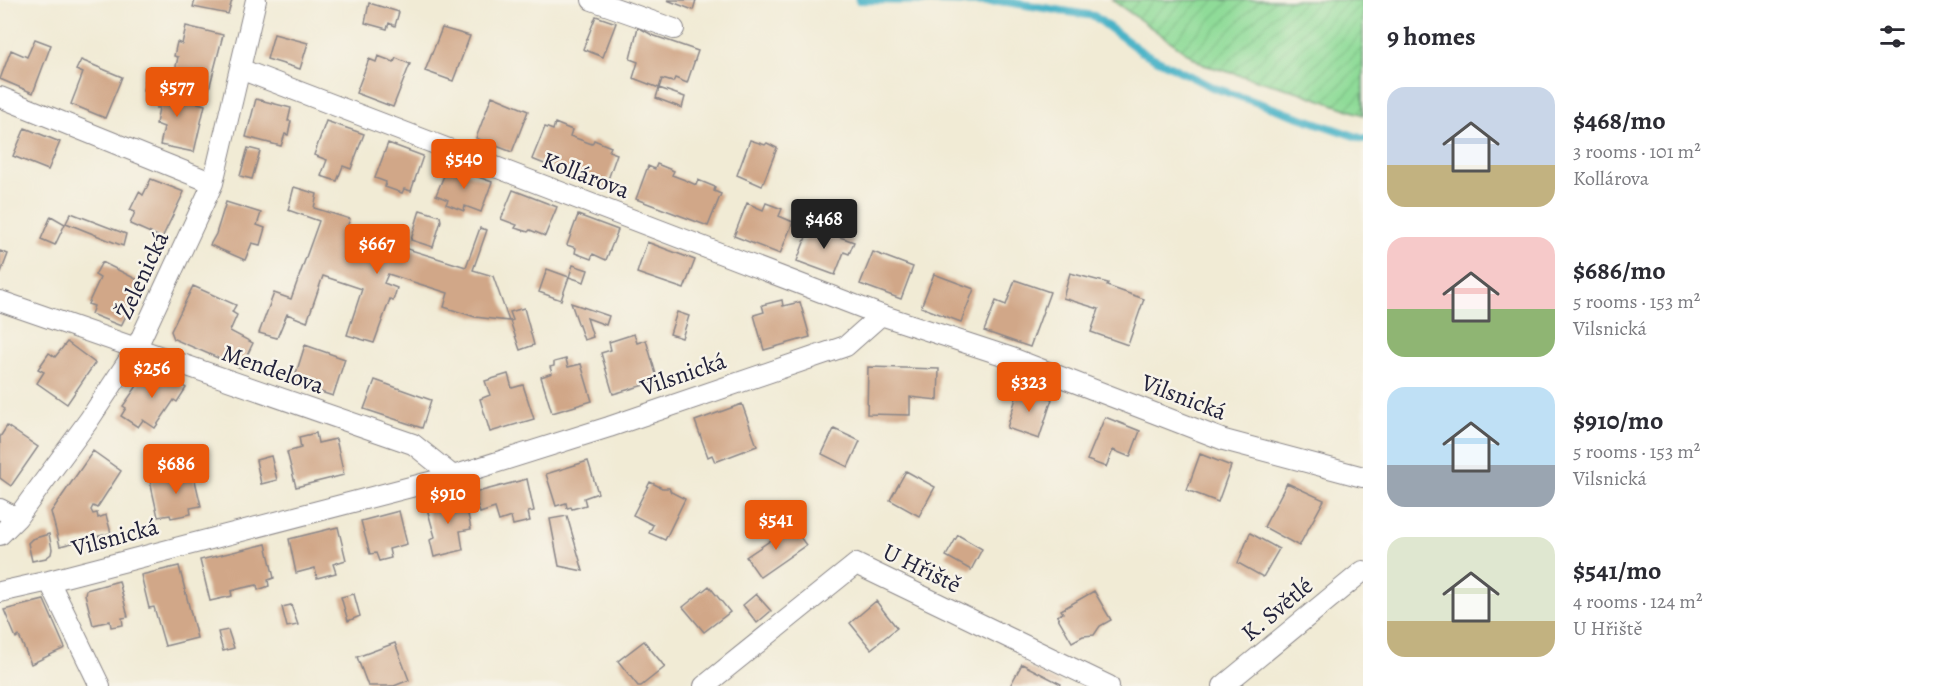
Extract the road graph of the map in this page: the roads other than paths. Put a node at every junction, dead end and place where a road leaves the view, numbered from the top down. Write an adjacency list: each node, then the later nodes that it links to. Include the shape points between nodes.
1 (256, 0): 4 (street, Želenická)
2 (592, 0): 3 (street)
3 (674, 29)
4 (240, 69): 6 (street, Želenická); 8 (street, Kollárova)
5 (0, 97): 6 (street)
6 (213, 183): 9 (street, Želenická)
7 (0, 301): 9 (street, Mendelova)
8 (881, 315): 10 (street, Vilsnická, via 846,346); 11 (street, Vilsnická, via 1012,358 1224,440)
9 (136, 349): 10 (street, Mendelova, via 412,444); 12 (street, Želenická, via 89,420)
10 (453, 476): 15 (street, Vilsnická)
11 (1363, 477)
12 (9, 513): 13 (street, Želenická)
13 (0, 535)
14 (1363, 571): 20 (street, K. Světlé)
15 (49, 581): 16 (street, Vilsnická); 17 (street)
16 (0, 592)
17 (100, 686)
18 (704, 686): 19 (street, U Hřiště, via 856,564)
19 (1109, 686)
20 (1223, 686)

